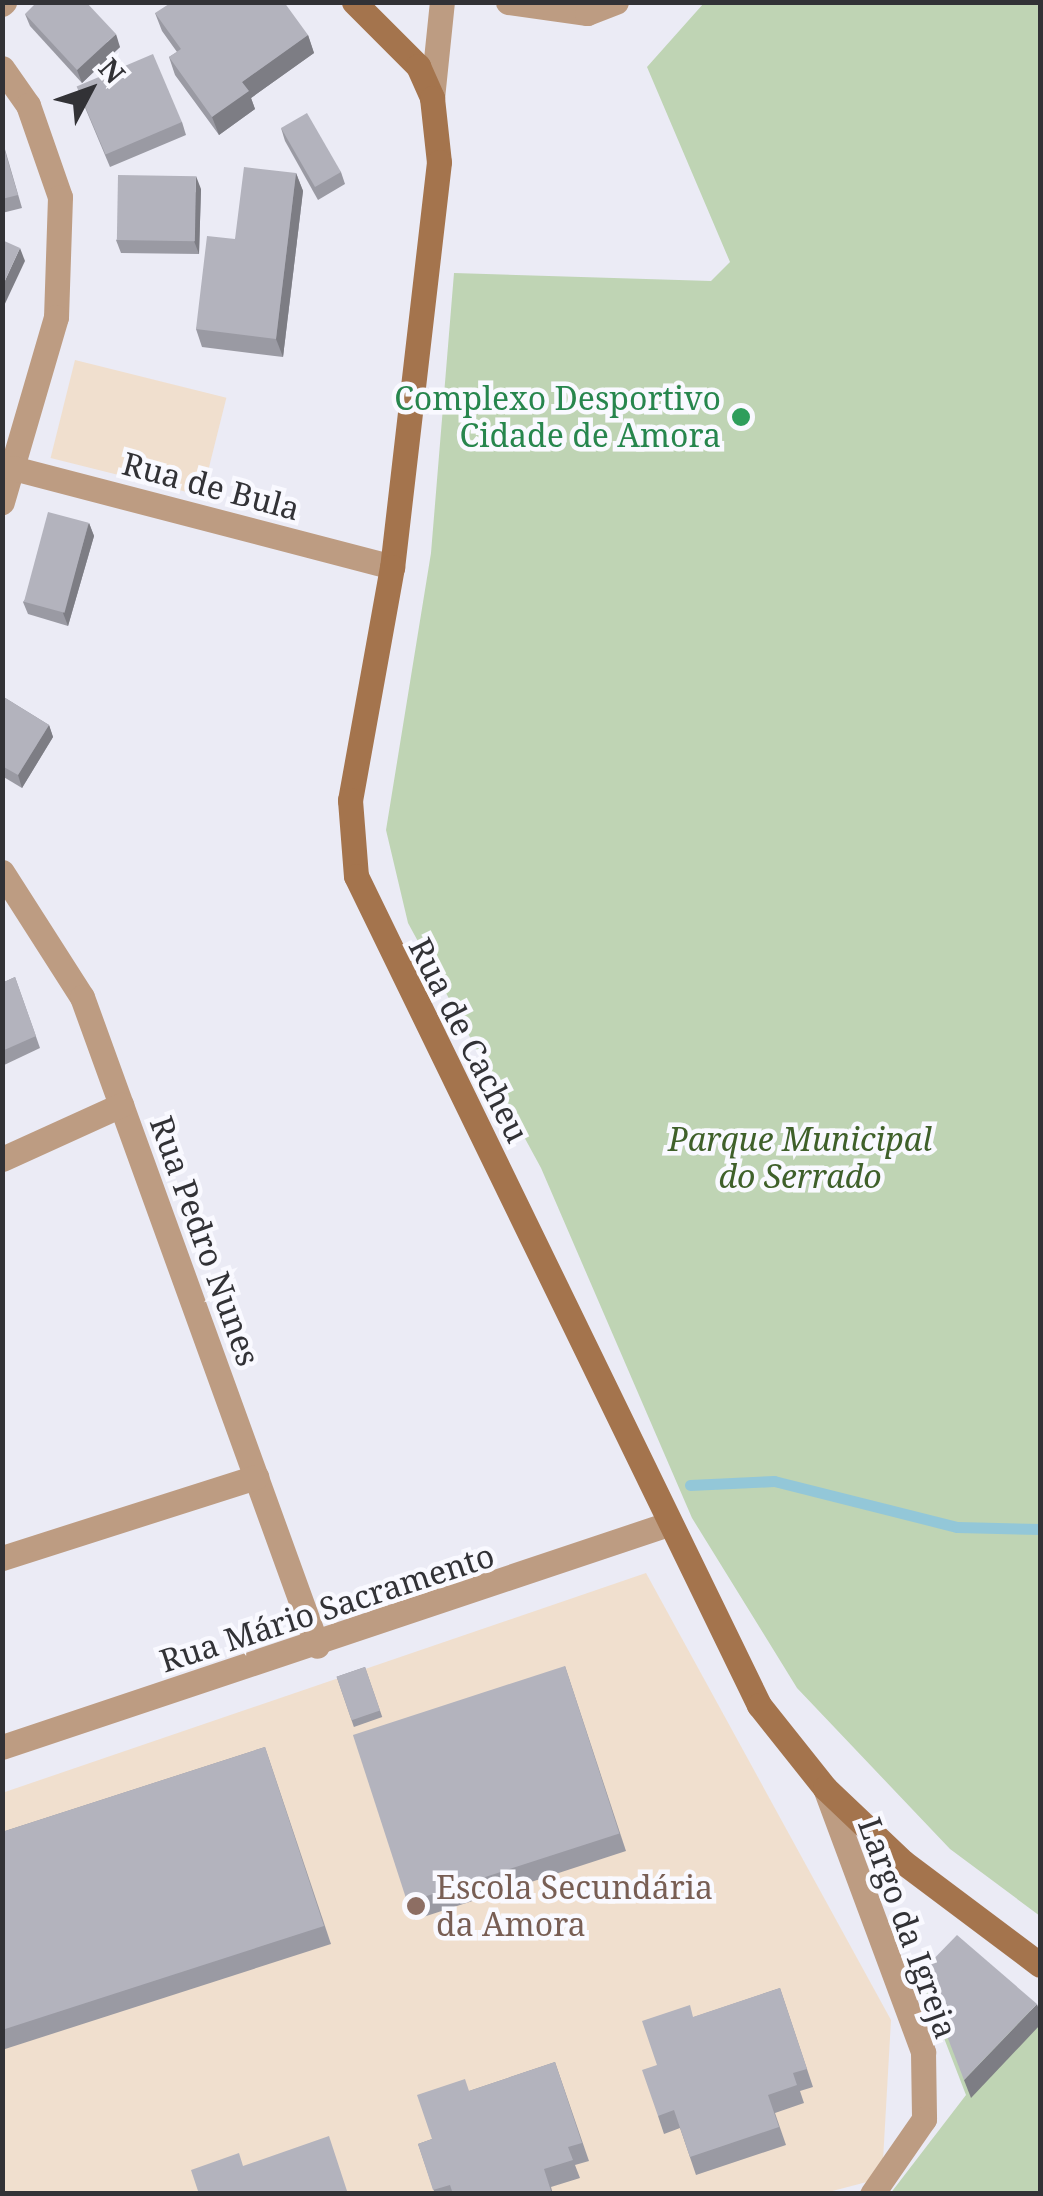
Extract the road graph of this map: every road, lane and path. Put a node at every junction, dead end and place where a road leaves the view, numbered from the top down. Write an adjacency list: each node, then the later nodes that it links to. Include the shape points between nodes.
1 (354, 2): 6 (main road, Rua de Cacheu, via 400,40)
2 (442, 2): 6 (street)
3 (508, 2): 4 (street, via 587,13)
4 (616, 2)
5 (2, 68): 7 (street, via 28,106 60,197 56,317)
6 (432, 98): 9 (main road, Rua de Cacheu, via 440,162)
7 (13, 468): 8 (street); 9 (street, Rua de Bula)
8 (2, 502)
9 (392, 568): 14 (main road, Rua de Cacheu, via 350,800 356,876)
10 (2, 872): 11 (street, Rua Pedro Nunes, via 82,996)
11 (121, 1104): 12 (street); 13 (street, Rua Pedro Nunes)
12 (2, 1159)
13 (256, 1476): 15 (street); 16 (street, Rua Pedro Nunes)
14 (668, 1524): 16 (street, Rua Mário Sacramento); 18 (main road, Rua de Cacheu, via 758,1705)
15 (2, 1558)
16 (317, 1646): 17 (street, Rua Mário Sacramento)
17 (2, 1747)
18 (825, 1788): 19 (main road, Rua de Cacheu, via 903,1862); 20 (street, Largo da Igreja, via 923,2052 924,2119 900,2166)
19 (1040, 1965)
20 (872, 2194)

